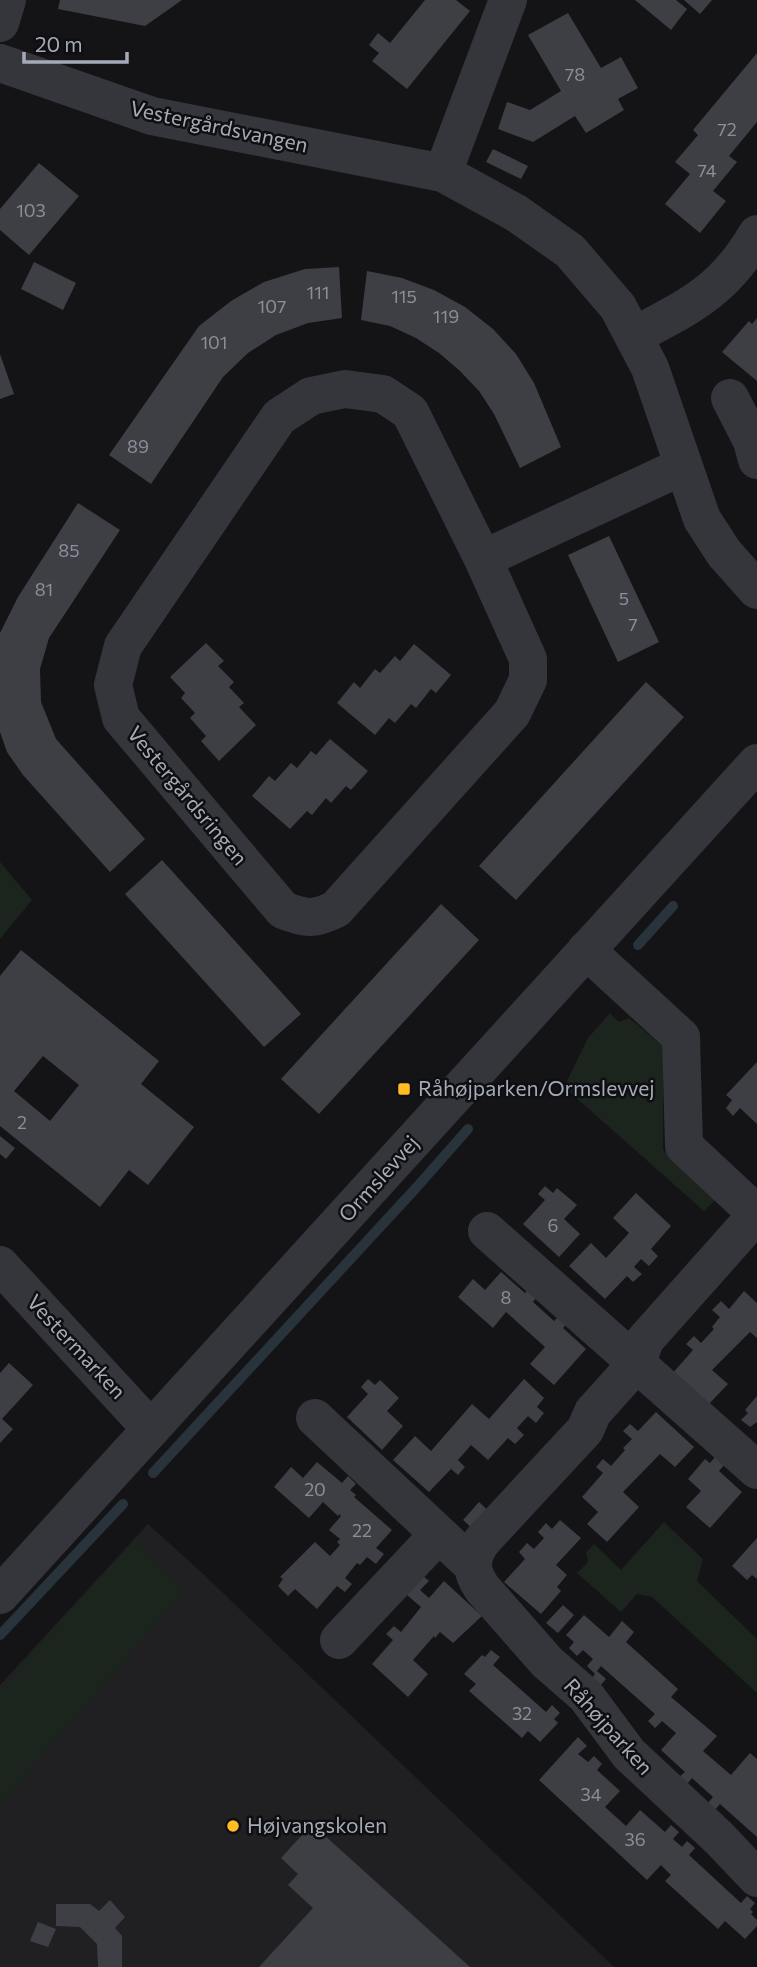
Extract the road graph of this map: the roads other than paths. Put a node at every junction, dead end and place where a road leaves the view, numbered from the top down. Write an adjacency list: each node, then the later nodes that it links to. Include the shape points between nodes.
1 (7, 0): 3 (street)
2 (508, 0): 5 (street)
3 (0, 23)
4 (0, 63): 5 (street, Vestergårdsvangen, via 152,116)
5 (443, 173): 7 (street, Vestergårdsvangen, via 516,213 570,251 618,307)
6 (757, 234): 7 (street, via 742,260 708,295)
7 (634, 336): 10 (street, Vestergårdsvangen)
8 (730, 398): 9 (street)
9 (755, 446)
10 (684, 466): 11 (street); 12 (street, Vestergårdsvangen, via 702,519)
11 (483, 559): 11 (street, Vestergårdsringen, via 528,659 528,680 512,713 336,909 319,918 283,910 121,718 113,685 123,646 279,417 311,396 345,389 383,394 410,412)
12 (757, 590)
13 (757, 763): 14 (street, Ormslevvej)
14 (586, 950): 15 (street, via 681,1037 684,1146); 20 (street, Ormslevvej)
15 (757, 1214): 18 (street, via 645,1340)
16 (487, 1231): 18 (street)
17 (0, 1265): 20 (street, Vestermarken)
18 (637, 1363): 21 (street); 23 (street, via 593,1412 585,1430 482,1541 472,1555)
19 (315, 1418): 22 (street, Råhøjparken)
20 (151, 1429): 24 (street, Ormslevvej)
21 (757, 1470)
22 (439, 1534): 23 (street, Råhøjparken); 25 (street)
23 (472, 1565): 26 (street, Råhøjparken, via 482,1588 547,1662 586,1696 629,1755)
24 (0, 1595)
25 (340, 1640)
26 (757, 1878)

